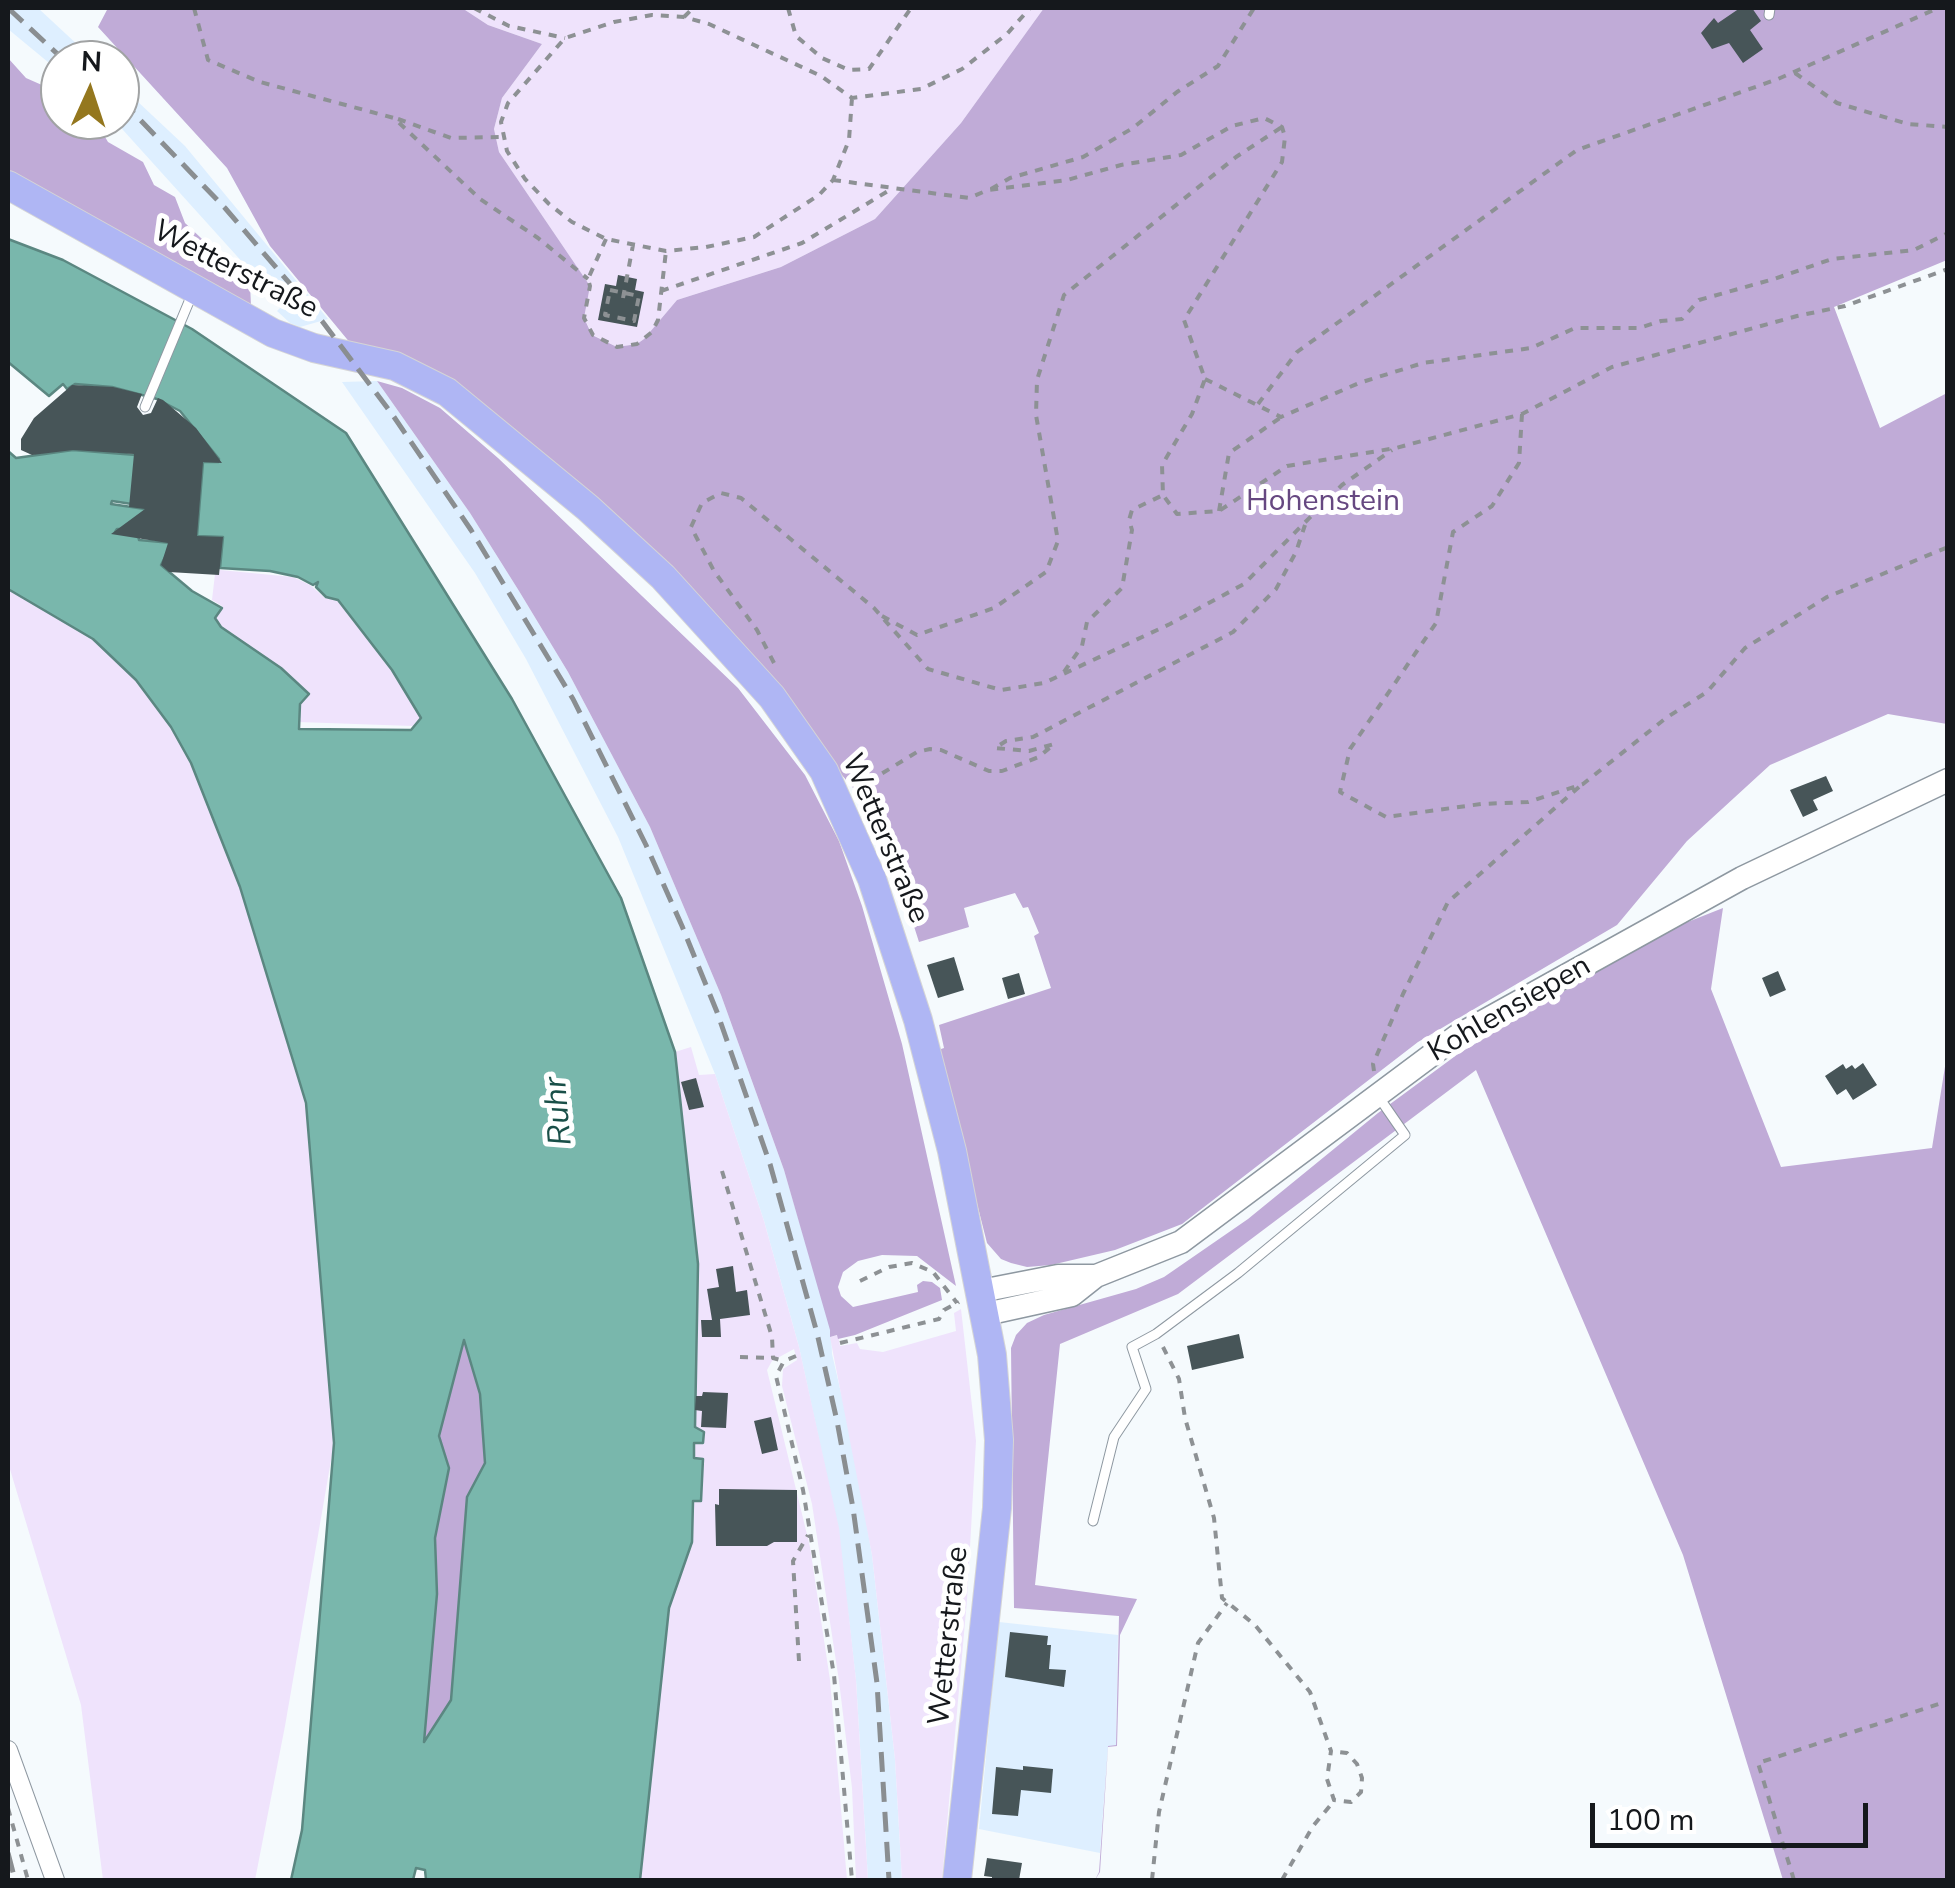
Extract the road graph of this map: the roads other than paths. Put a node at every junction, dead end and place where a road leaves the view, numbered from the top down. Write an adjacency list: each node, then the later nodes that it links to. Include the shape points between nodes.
1 (8, 185): 2 (main road, Wetterstraße)
2 (194, 289): 3 (lane); 6 (main road, Wetterstraße, via 283,338 396,366 447,392 662,576 772,696 824,771 877,894 952,1151)
3 (145, 407)
4 (1948, 780): 5 (street, Kohlensiepen, via 1742,878 1457,1036)
5 (1377, 1094): 6 (street, Kohlensiepen, via 1180,1242 1096,1276 1058,1276); 7 (lane, via 1405,1135 1238,1273 1132,1347 1146,1389 1114,1437)
6 (975, 1303): 10 (main road, Wetterstraße, via 1000,1440)
7 (1093, 1522)
8 (8, 1750): 9 (street)
9 (54, 1880)
10 (957, 1880)

